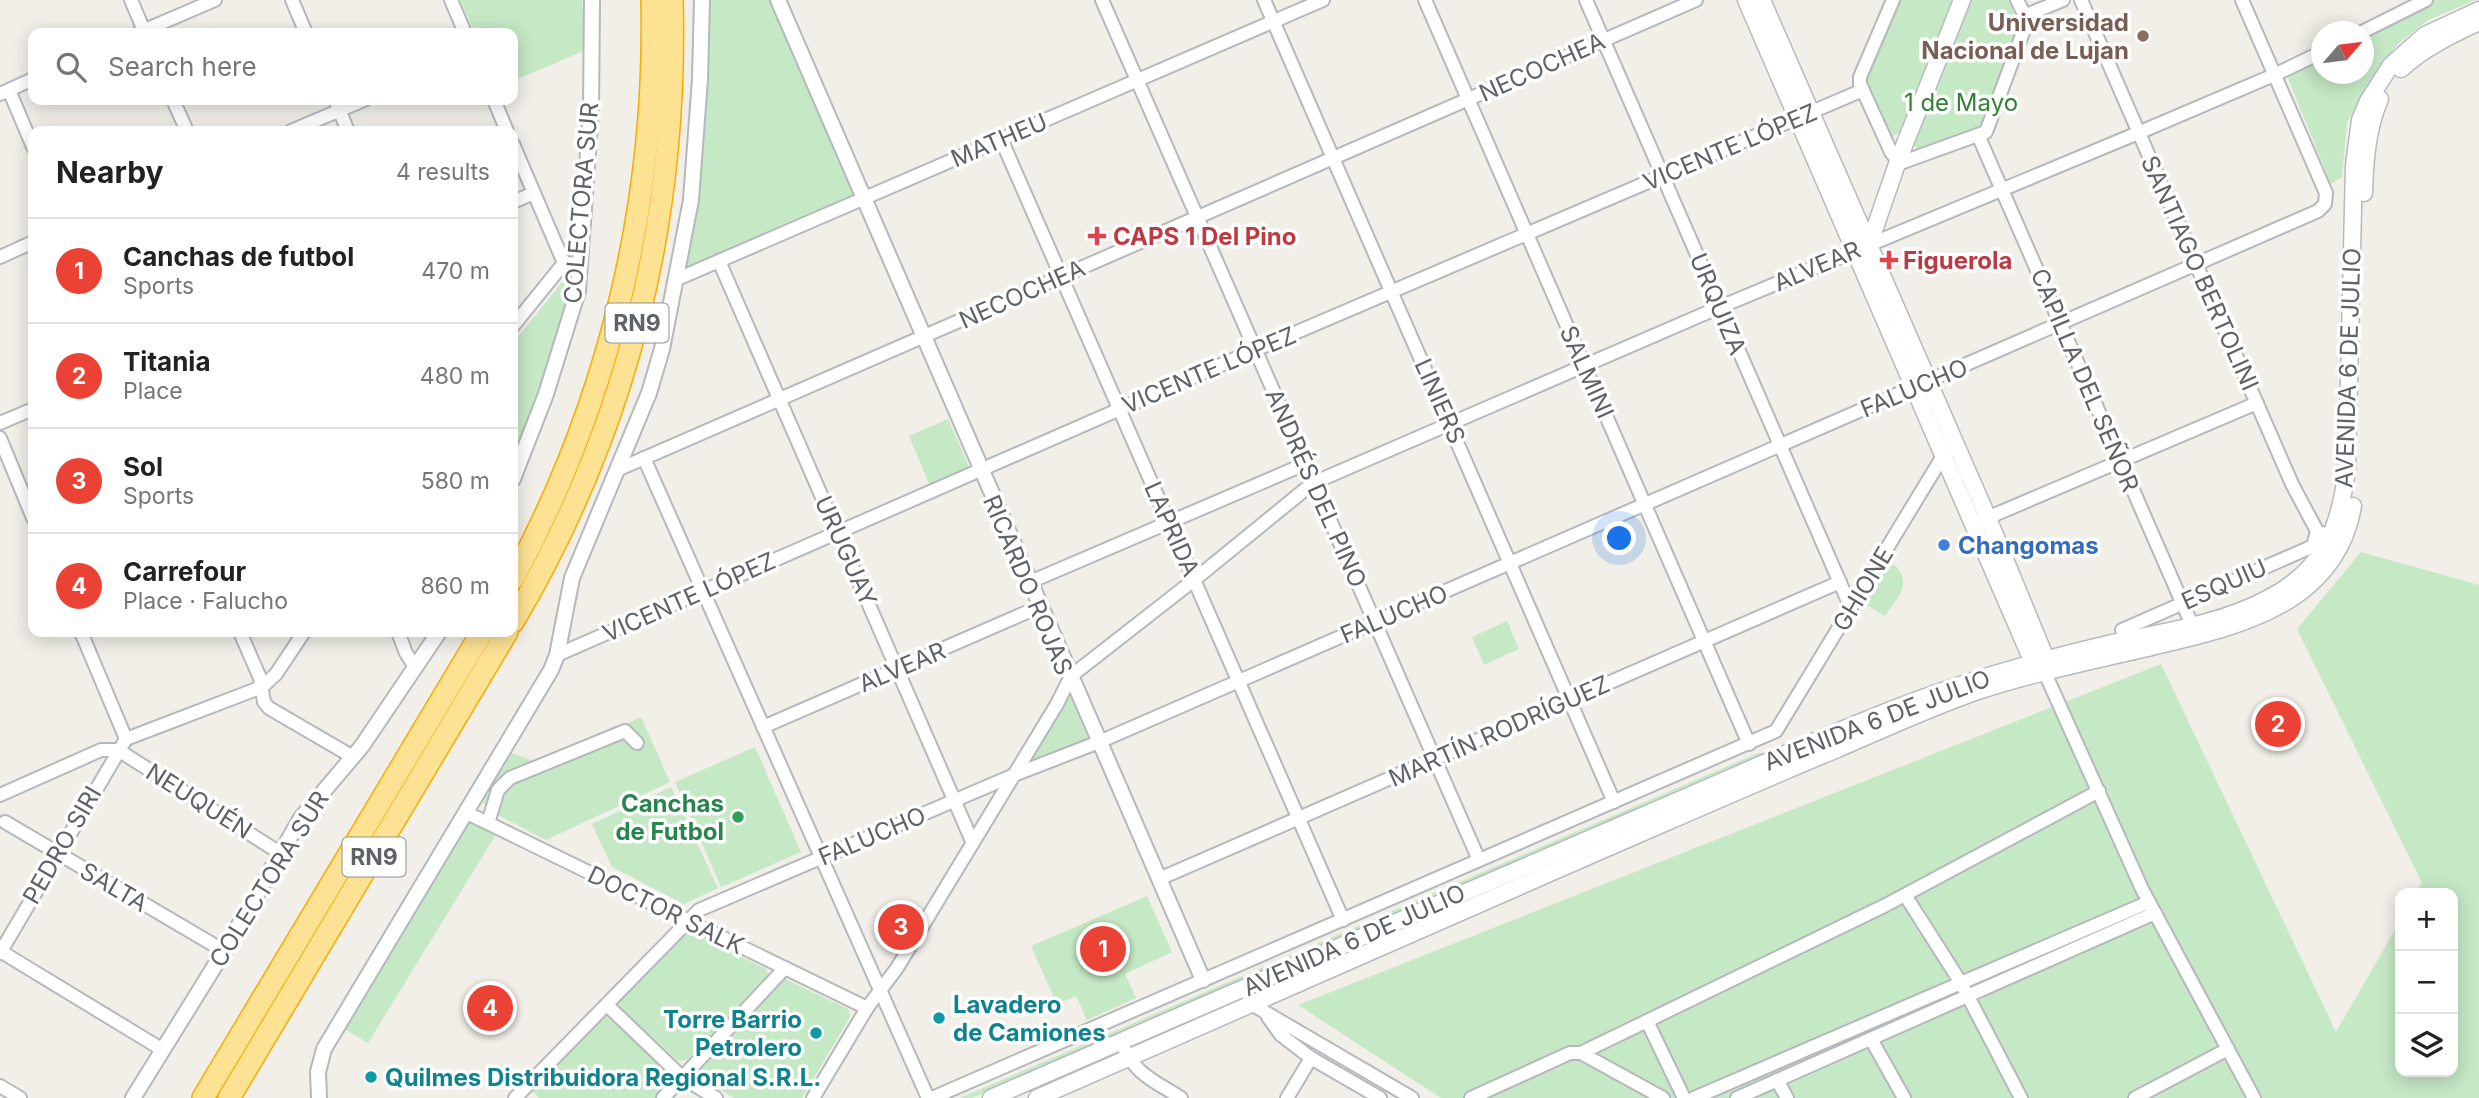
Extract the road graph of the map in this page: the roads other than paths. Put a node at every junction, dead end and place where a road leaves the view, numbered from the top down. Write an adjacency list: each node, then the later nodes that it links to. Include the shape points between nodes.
1 (131, 0): 31 (street)
2 (215, 0): 32 (street)
3 (292, 0): 33 (street)
4 (451, 0): 34 (street)
5 (592, 0): 70 (street, COLECTORA SUR, via 591,111)
6 (652, 0): 106 (highway, RN9, via 645,165 612,336 552,502)
7 (672, 0): 114 (highway, RN9, via 666,168 656,237 629,356 569,516)
8 (702, 0): 73 (street, via 691,200)
9 (778, 0): 61 (street, RICARDO ROJAS)
10 (1102, 0): 38 (street, ANDRÉS DEL PINO)
11 (1264, 0): 28 (street, LINIERS)
12 (1323, 0): 28 (street, MATHEU)
13 (1425, 0): 42 (street, SALMINI)
14 (1586, 0): 35 (street, URQUIZA)
15 (1696, 0): 35 (street, NECOCHEA)
16 (1746, 0): 46 (main road)
17 (1762, 0): 46 (main road)
18 (1893, 0): 40 (street, via 1860,76)
19 (1962, 0): 57 (main road)
20 (2017, 0): 27 (street)
21 (2063, 0): 27 (street)
22 (2081, 0): 51 (street, SANTIAGO BERTOLINI)
23 (2242, 0): 37 (street)
24 (2426, 0): 25 (street)
25 (2412, 3): 30 (street)
26 (2479, 10): 104 (main road, AVENIDA 6 DE JULIO, via 2407,48 2379,81 2360,120 2354,166 2347,468 2340,515)
27 (2024, 16): 52 (street, via 2025,27 1989,128)
28 (1273, 21): 38 (street, MATHEU); 56 (street, LINIERS)
29 (2479, 22): 129 (main road, AVENIDA 6 DE JULIO, via 2414,57 2388,85 2373,114 2365,155 2355,489 2348,527 2330,561 2300,593 2247,622 2197,637)
30 (2374, 25)
31 (141, 28)
32 (151, 28)
33 (304, 28)
34 (463, 28)
35 (1603, 40): 42 (street, NECOCHEA); 58 (street, URQUIZA)
36 (2311, 56): 37 (street, ALVEAR)
37 (2274, 75): 51 (street, ALVEAR); 71 (street, FALUCHO, via 2326,192 2325,204)
38 (1137, 80): 54 (street, MATHEU); 63 (street, ANDRÉS DEL PINO)
39 (28, 81): 41 (street)
40 (1863, 90): 46 (street, VICENTE LÓPEZ); 57 (street)
41 (4, 92): 53 (street)
42 (1468, 99): 56 (street, NECOCHEA); 64 (street, SALMINI)
43 (175, 105): 47 (street)
44 (337, 105): 48 (street); 49 (street)
45 (496, 105): 50 (street)
46 (1804, 115): 58 (street, VICENTE LÓPEZ); 66 (main road)
47 (185, 126)
48 (300, 126)
49 (346, 126)
50 (505, 126)
51 (2138, 133): 59 (street, ALVEAR); 71 (street, SANTIAGO BERTOLINI)
52 (1978, 135): 57 (street); 59 (street, CAPILLA DEL SEÑOR)
53 (28, 138)
54 (1001, 139): 61 (street, MATHEU); 72 (street, LAPRIDA)
55 (518, 156): 60 (street)
56 (1333, 158): 63 (street, NECOCHEA); 74 (street, LINIERS)
57 (1898, 161): 66 (main road)
58 (1662, 176): 64 (street, VICENTE LÓPEZ); 75 (street, URQUIZA)
59 (2003, 189): 66 (street, ALVEAR); 77 (street, CAPILLA DEL SEÑOR)
60 (534, 193): 62 (street); 69 (street)
61 (861, 195): 68 (street, MATHEU); 78 (street, RICARDO ROJAS)
62 (518, 200)
63 (1197, 217): 72 (street, NECOCHEA); 79 (street, ANDRÉS DEL PINO)
64 (1527, 234): 74 (street, VICENTE LÓPEZ); 80 (street, SALMINI)
65 (28, 244): 67 (street)
66 (1862, 247): 75 (street, ALVEAR); 81 (main road)
67 (0, 257)
68 (719, 261): 73 (street, MATHEU); 82 (street, URUGUAY)
69 (564, 263): 70 (street); 76 (street)
70 (581, 264): 95 (street, COLECTORA SUR, via 578,291 556,365)
71 (2196, 265): 77 (street, FALUCHO); 83 (street, SANTIAGO BERTOLINI)
72 (1061, 277): 78 (street, NECOCHEA); 84 (street, LAPRIDA)
73 (675, 280): 96 (street, via 656,372)
74 (1391, 292): 79 (street, VICENTE LÓPEZ); 87 (street, LINIERS)
75 (1720, 307): 80 (street, ALVEAR); 90 (street, URQUIZA)
76 (518, 320)
77 (2061, 324): 81 (street, FALUCHO); 93 (street, CAPILLA DEL SEÑOR)
78 (922, 337): 82 (street, NECOCHEA); 97 (street, RICARDO ROJAS)
79 (1255, 350): 84 (street, VICENTE LÓPEZ); 94 (street, ANDRÉS DEL PINO)
80 (1583, 366): 87 (street, ALVEAR); 99 (street, SALMINI)
81 (1922, 385): 88 (main road); 90 (street, FALUCHO); 91 (main road)
82 (779, 399): 92 (street, NECOCHEA); 103 (street, URUGUAY)
83 (2257, 403): 93 (street); 104 (street, SANTIAGO BERTOLINI, via 2292,484)
84 (1119, 410): 97 (street, VICENTE LÓPEZ); 102 (street, LAPRIDA)
85 (28, 411): 86 (street)
86 (0, 423)
87 (1450, 424): 98 (street, ALVEAR); 105 (street, LINIERS)
88 (1954, 438): 91 (street, GHIONE); 101 (main road)
89 (0, 439): 100 (street)
90 (1779, 446): 99 (street, FALUCHO); 109 (street, URQUIZA)
91 (1944, 454): 101 (main road); 113 (street, GHIONE)
92 (644, 458): 96 (street, NECOCHEA); 110 (street)
93 (2121, 461): 101 (street); 111 (street, CAPILLA DEL SEÑOR)
94 (1305, 464): 98 (street, ANDRÉS DEL PINO); 102 (street)
95 (518, 466)
96 (617, 470): 126 (street, via 572,578)
97 (980, 470): 103 (street, VICENTE LÓPEZ); 108 (street, RICARDO ROJAS); 112 (street, RICARDO ROJAS)
98 (1313, 483): 107 (street, ALVEAR); 115 (street, ANDRÉS DEL PINO)
99 (1645, 505): 105 (street, FALUCHO); 125 (street, SALMINI)
100 (28, 506)
101 (1981, 521): 129 (main road)
102 (1169, 522): 107 (street, LAPRIDA); 108 (street)
103 (838, 532): 110 (street, VICENTE LÓPEZ); 128 (street, URUGUAY)
104 (2324, 534): 111 (street, ESQUIU, via 2311,547); 116 (main road, AVENIDA 6 DE JULIO, via 2316,561 2284,589 2242,610)
105 (1510, 563): 115 (street, FALUCHO); 133 (street, LINIERS)
106 (518, 569)
107 (1194, 580): 130 (street, ALVEAR); 131 (street, LAPRIDA)
108 (1030, 582): 112 (street, RICARDO ROJAS)
109 (1840, 582): 113 (street, URQUIZA); 125 (street, MARTÍN RODRÍGUEZ)
110 (702, 591): 126 (street, VICENTE LÓPEZ); 134 (street)
111 (2182, 603): 116 (street, CAPILLA DEL SEÑOR); 117 (street, ESQUIU)
112 (1039, 607): 128 (street, ALVEAR); 130 (street, RICARDO ROJAS)
113 (1851, 608): 137 (street, GHIONE, via 1781,726)
114 (518, 613)
115 (1374, 622): 131 (street, FALUCHO); 140 (street, ANDRÉS DEL PINO)
116 (2192, 625): 129 (main road, AVENIDA 6 DE JULIO)
117 (2122, 629)
118 (83, 637): 138 (street)
119 (242, 637): 132 (street)
120 (301, 637): 132 (street)
121 (400, 637): 127 (street)
122 (436, 637): 127 (street, COLECTORA SUR)
123 (479, 637): 186 (highway, RN9)
124 (504, 637): 182 (highway, RN9)
125 (1704, 641): 133 (street, MARTÍN RODRÍGUEZ); 137 (street, SALMINI)
126 (556, 654): 146 (street, via 541,688)
127 (415, 667): 139 (street, COLECTORA SUR)
128 (897, 668): 134 (street, ALVEAR); 144 (street, URUGUAY)
129 (2043, 668): 142 (street); 165 (main road, AVENIDA 6 DE JULIO, via 1958,685 1909,703); 170 (main road, AVENIDA 6 DE JULIO, via 1912,717 1476,905)
130 (1070, 678): 135 (street, RICARDO ROJAS); 141 (street)
131 (1238, 681): 135 (street, FALUCHO); 147 (street, LAPRIDA)
132 (262, 687): 138 (street); 139 (street, via 269,708)
133 (1570, 700): 140 (street, MARTÍN RODRÍGUEZ); 145 (street, LINIERS)
134 (763, 727): 153 (street)
135 (1098, 742): 141 (street, FALUCHO); 155 (street, RICARDO ROJAS); 163 (street, RICARDO ROJAS)
136 (637, 743): 149 (street, via 625,730 510,778 498,790)
137 (1749, 744): 145 (street)
138 (122, 745): 143 (street); 151 (street, NEUQUÉN); 152 (street, PEDRO SIRI)
139 (353, 757): 151 (street, COLECTORA SUR, via 318,796)
140 (1434, 759): 147 (street, MARTÍN RODRÍGUEZ); 154 (street, ANDRÉS DEL PINO)
141 (1014, 775): 144 (street, FALUCHO); 150 (street)
142 (2099, 791): 156 (street); 157 (street)
143 (0, 794)
144 (955, 800): 150 (street, URUGUAY); 153 (street, FALUCHO)
145 (1614, 802): 154 (street)
146 (465, 812): 149 (street, DOCTOR SALK); 187 (street, via 324,1049 318,1072)
147 (1298, 818): 155 (street, MARTÍN RODRÍGUEZ); 159 (street, LAPRIDA)
148 (5, 822): 152 (street, SALTA)
149 (488, 823): 158 (street, DOCTOR SALK)
150 (972, 841): 166 (street, via 897,968)
151 (280, 853): 160 (street, COLECTORA SUR)
152 (57, 854): 160 (street, SALTA); 161 (street, PEDRO SIRI)
153 (821, 858): 158 (street, FALUCHO, via 699,910); 166 (street)
154 (1479, 860): 159 (street)
155 (1158, 879): 163 (street, RICARDO ROJAS)
156 (1905, 895): 164 (street); 171 (street)
157 (2152, 907): 164 (street); 167 (street); 174 (street)
158 (686, 920): 162 (street, DOCTOR SALK); 168 (street, FALUCHO)
159 (1343, 920): 163 (street)
160 (224, 951): 175 (street, COLECTORA SUR)
161 (0, 952): 175 (street)
162 (785, 968): 169 (street, DOCTOR SALK); 179 (street)
163 (1201, 981): 191 (street)
164 (1961, 983): 167 (street); 201 (street)
165 (1244, 988): 170 (street); 173 (main road, AVENIDA 6 DE JULIO)
166 (879, 989): 169 (street); 191 (street)
167 (1968, 996): 172 (street); 205 (street)
168 (607, 1005): 179 (street); 183 (street, FALUCHO)
169 (867, 1008): 190 (street)
170 (1258, 1008): 177 (main road, AVENIDA 6 DE JULIO); 178 (street, via 1281,1035); 197 (street)
171 (1647, 1021): 176 (street); 200 (street)
172 (1871, 1038): 180 (street); 204 (street)
173 (1121, 1042): 177 (street); 192 (main road, AVENIDA 6 DE JULIO)
174 (2228, 1049): 206 (street); 207 (street)
175 (163, 1050): 185 (street, COLECTORA SUR)
176 (1581, 1053): 198 (street, via 1570,1053); 199 (street)
177 (1128, 1058): 193 (main road, AVENIDA 6 DE JULIO); 194 (street, via 1137,1070)
178 (1311, 1058): 195 (street); 196 (street)
179 (683, 1078): 188 (street); 189 (street)
180 (1777, 1080): 202 (street); 203 (street)
181 (0, 1086): 184 (street)
182 (234, 1092)
183 (521, 1096)
184 (20, 1098)
185 (133, 1098)
186 (201, 1098)
187 (319, 1098)
188 (663, 1098)
189 (716, 1098)
190 (813, 1098)
191 (930, 1098)
192 (993, 1098)
193 (1037, 1098)
194 (1181, 1098)
195 (1287, 1098)
196 (1380, 1098)
197 (1412, 1098)
198 (1471, 1098)
199 (1663, 1098)
200 (1684, 1098)
201 (1694, 1098)
202 (1737, 1098)
203 (1787, 1098)
204 (1904, 1098)
205 (2021, 1098)
206 (2135, 1098)
207 (2254, 1098)

